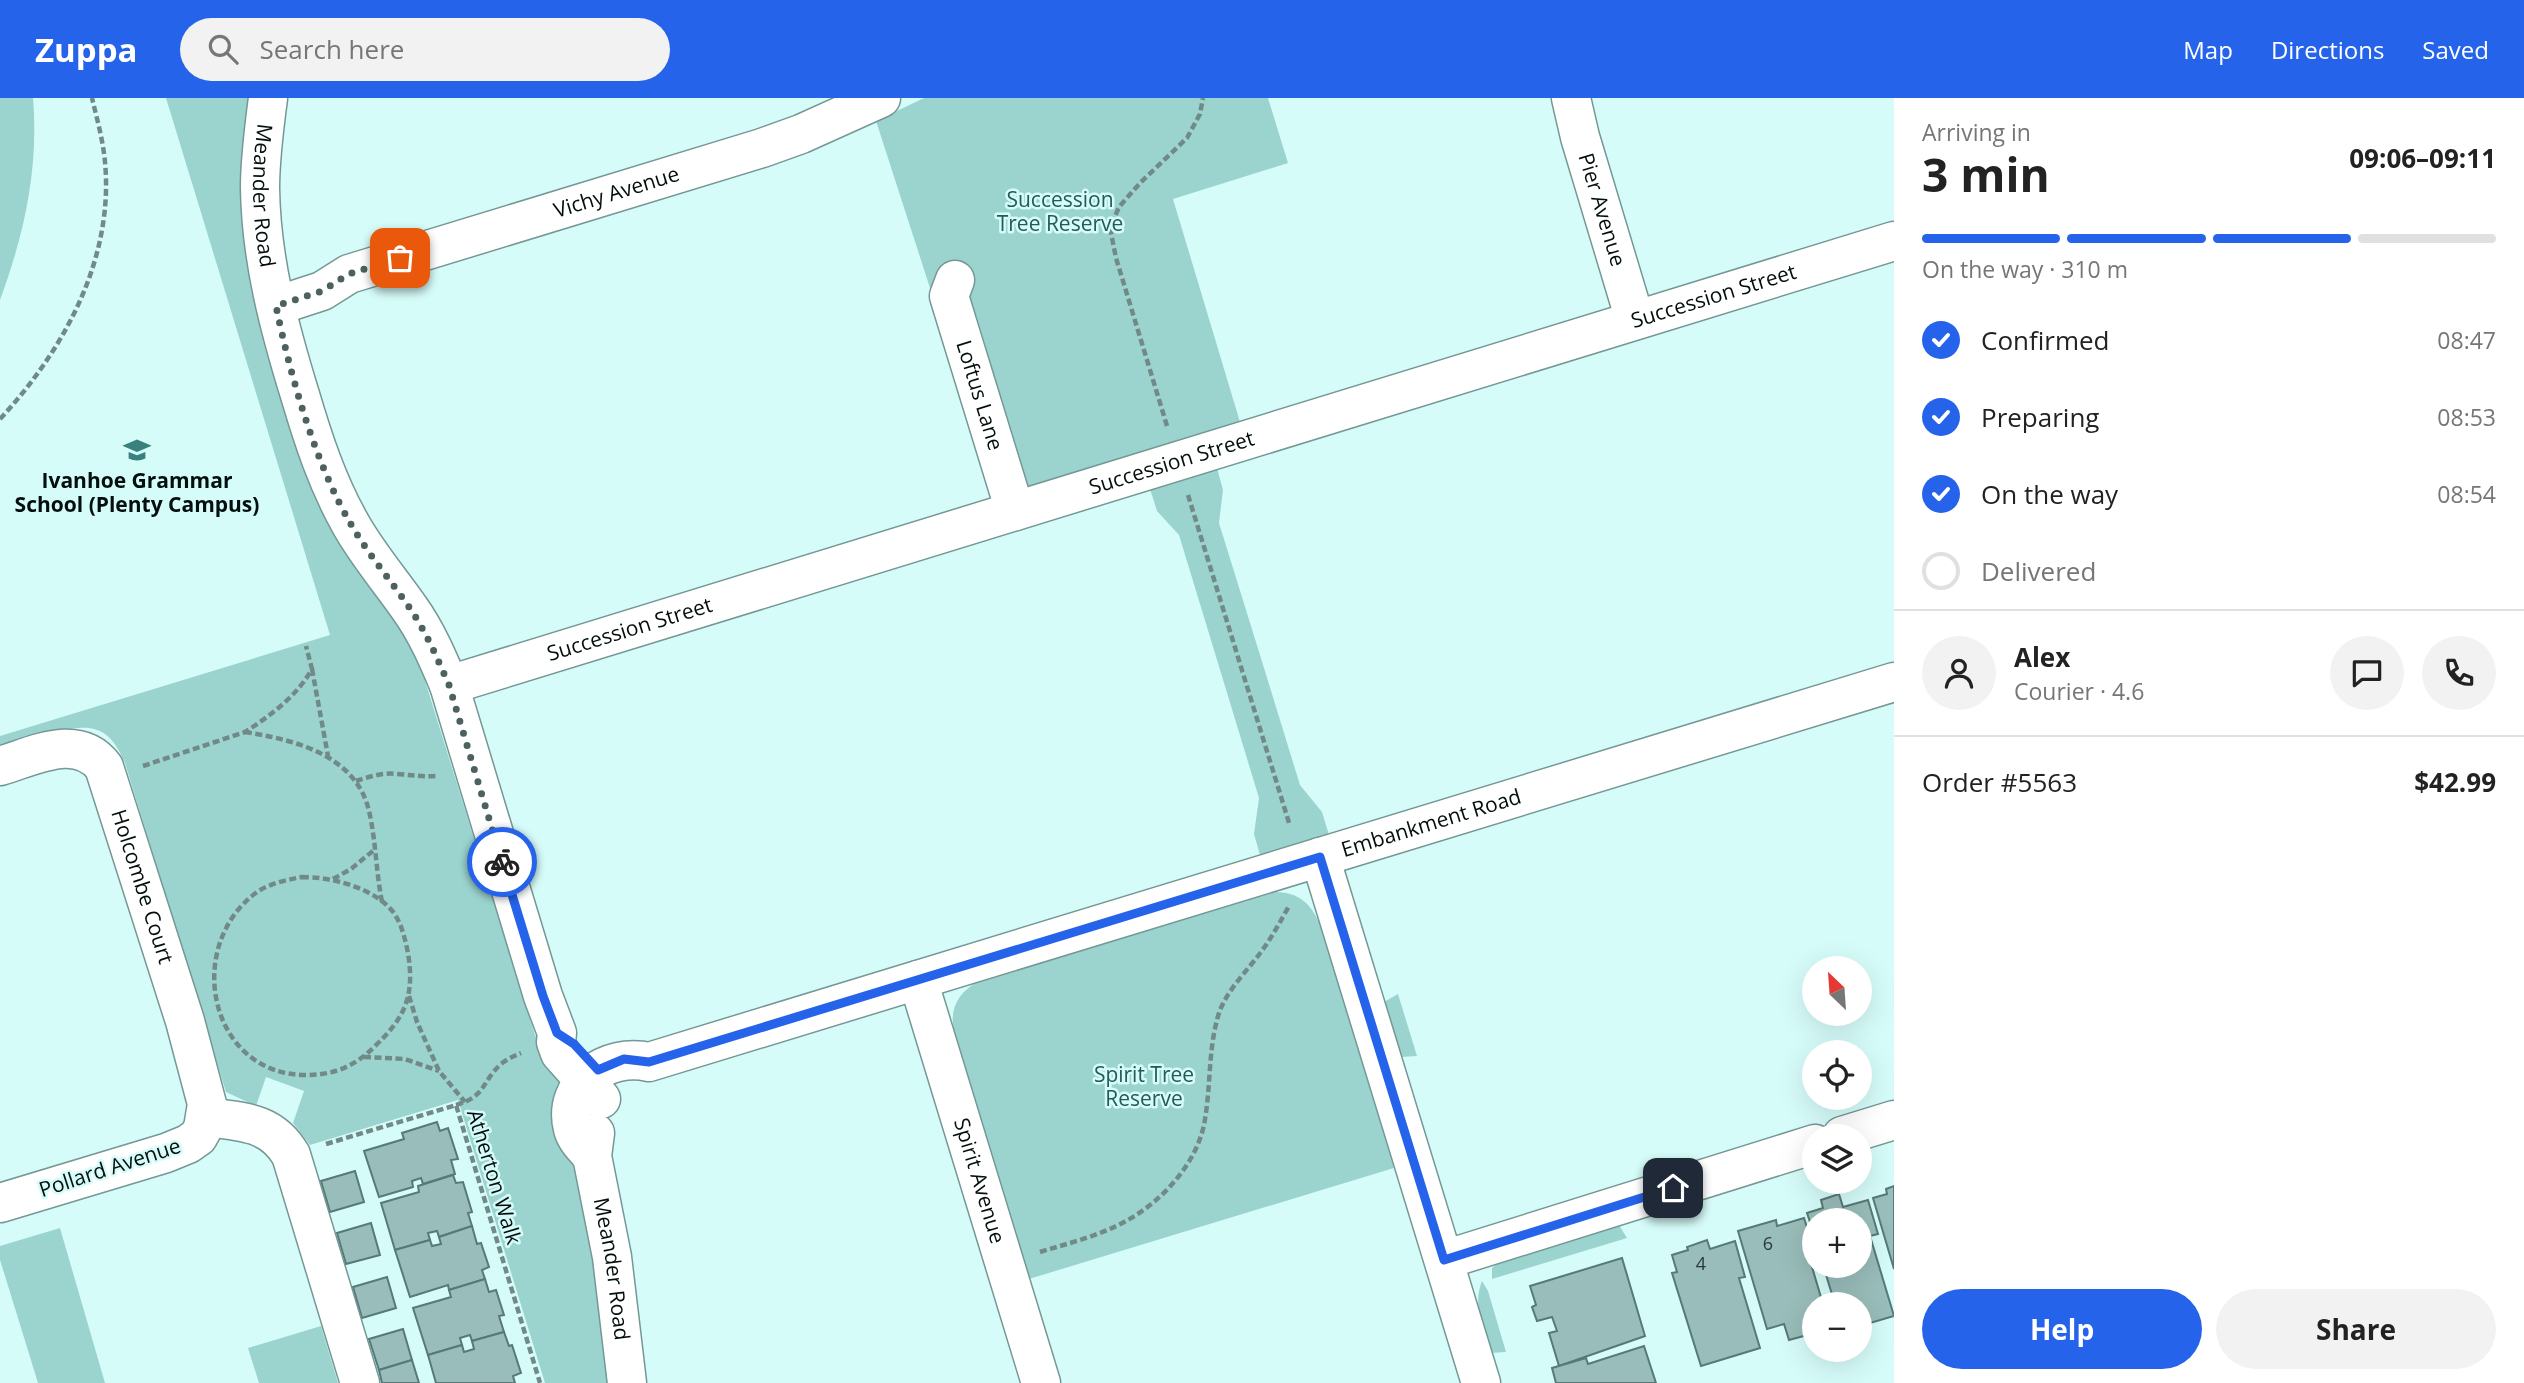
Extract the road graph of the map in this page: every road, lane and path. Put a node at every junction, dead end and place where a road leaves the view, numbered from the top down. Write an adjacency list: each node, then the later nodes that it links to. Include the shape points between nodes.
1 (92, 98): 9 (path, via 105,161 106,193 90,275 55,350)
2 (268, 98): 7 (street, Meander Road, via 260,190)
3 (881, 98): 7 (street, Vichy Avenue, via 762,148 349,274 316,271)
4 (1571, 98): 8 (street, Pier Avenue)
5 (1894, 242): 8 (street, Succession Street)
6 (955, 280): 10 (street, Loftus Lane, via 949,296)
7 (273, 296): 14 (street, Meander Road, via 314,442 337,499 426,635)
8 (1635, 320): 10 (street, Succession Street)
9 (0, 419)
10 (1015, 511): 14 (street, Succession Street)
11 (306, 646): 12 (path)
12 (312, 669): 15 (path, via 301,687); 16 (path)
13 (1894, 682): 22 (street, Embankment Road)
14 (449, 685): 31 (street, Meander Road, via 560,1053)
15 (244, 732): 16 (path, via 289,741); 18 (path)
16 (328, 757): 20 (path)
17 (0, 766): 18 (street, Holcombe Court, via 74,748 99,760)
18 (108, 775): 34 (street, Holcombe Court, via 200,1073)
19 (437, 776): 20 (path, via 382,774)
20 (356, 781): 21 (path, via 369,808)
21 (374, 849): 23 (path); 24 (path)
22 (1320, 857): 26 (street, Embankment Road); 40 (street)
23 (332, 879): 24 (path); 29 (path, via 288,880 259,890 247,900 222,935 213,963 214,992 218,1011 237,1043 275,1070 333,1073)
24 (382, 902): 27 (path, via 402,927 410,965)
25 (1289, 905): 41 (path, via 1220,1010 1213,1034 1203,1131 1185,1167 1126,1221)
26 (918, 980): 31 (street, Embankment Road, via 649,1062 642,1071); 41 (street, Spirit Avenue)
27 (409, 995): 29 (path, via 396,1025); 30 (path)
28 (522, 1053): 32 (path, via 502,1063 479,1094)
29 (364, 1057): 30 (path, via 405,1059)
30 (439, 1071): 32 (path)
31 (599, 1085): 44 (street, Meander Road, via 572,1101 571,1114 574,1131 592,1156 612,1257)
32 (465, 1102): 33 (path)
33 (456, 1105): 38 (path, Atherton Walk); 43 (path, Atherton Walk)
34 (206, 1117): 38 (street, via 269,1131 283,1141); 39 (street, Pollard Avenue, via 198,1137 188,1144)
35 (1894, 1119): 36 (street)
36 (1872, 1126)
37 (1802, 1148): 40 (street)
38 (291, 1155): 42 (street)
39 (0, 1203)
40 (1444, 1260): 46 (street)
41 (1004, 1262): 45 (street, Spirit Avenue)
42 (360, 1383)
43 (540, 1383)
44 (627, 1383)
45 (1041, 1383)
46 (1481, 1383)

